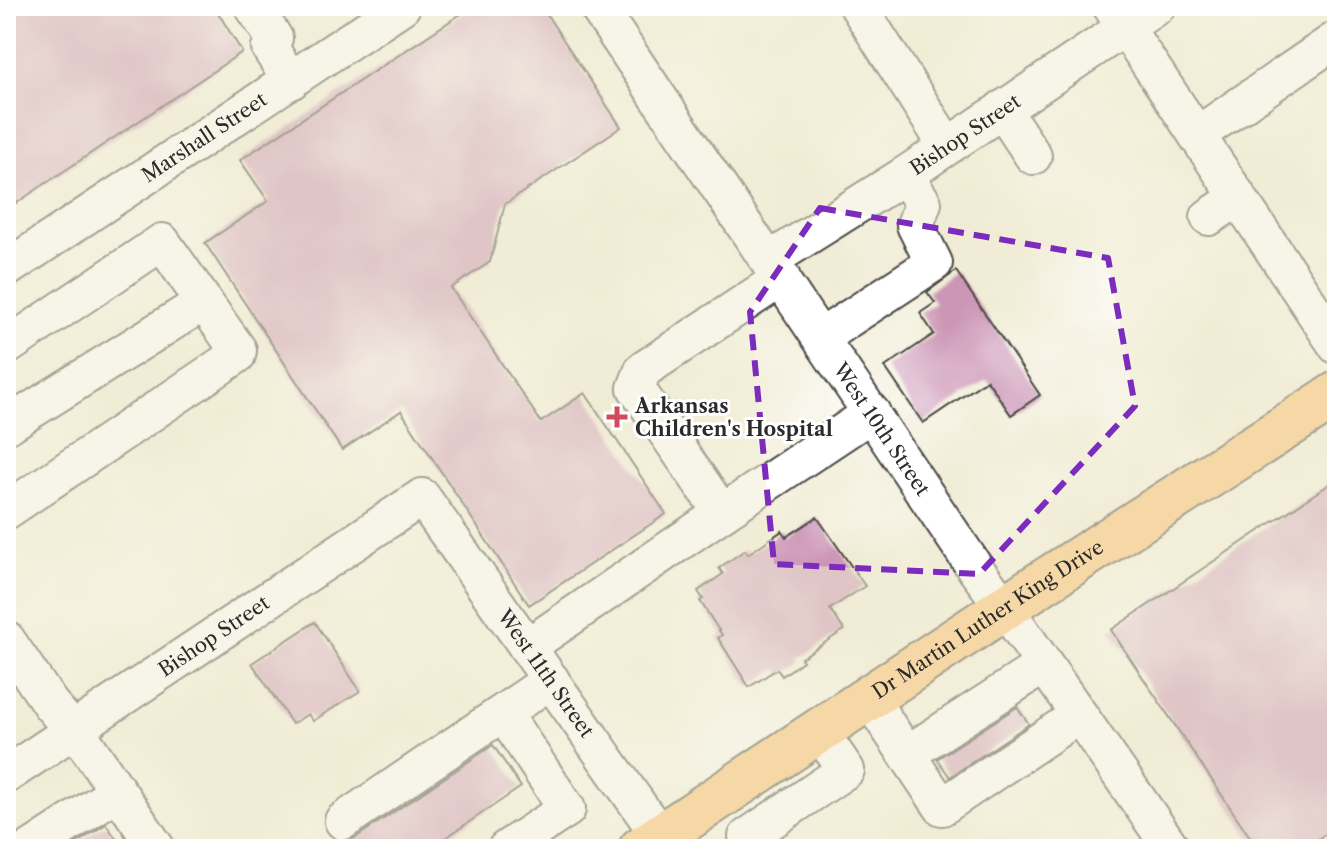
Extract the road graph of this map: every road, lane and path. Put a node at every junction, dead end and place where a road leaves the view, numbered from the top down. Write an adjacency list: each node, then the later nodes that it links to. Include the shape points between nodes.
1 (253, 6): 8 (street, via 274,38 270,48)
2 (402, 6): 8 (street, Marshall Street)
3 (597, 6): 15 (street, West 10th Street)
4 (858, 6): 11 (street)
5 (1157, 6): 6 (street, Bishop Street)
6 (1118, 16): 9 (street, Bishop Street); 10 (street)
7 (1337, 39): 10 (street)
8 (291, 81): 14 (street, Marshall Street)
9 (1002, 109): 11 (street, Bishop Street); 12 (street)
10 (1197, 135): 18 (street, via 1224,207)
11 (947, 146): 13 (street, Bishop Street)
12 (1033, 156)
13 (905, 175): 15 (street, Bishop Street); 17 (street, via 923,203 915,225 934,263)
14 (6, 269)
15 (776, 269): 17 (street, West 10th Street); 25 (street, Bishop Street, via 643,370 636,388)
16 (204, 302): 19 (street, via 162,242); 22 (street); 24 (street, via 237,355)
17 (821, 337): 21 (street, West 10th Street)
18 (1337, 346)
19 (6, 347)
20 (1337, 394): 26 (main road, Dr Martin Luther King Drive)
21 (872, 413): 25 (street); 26 (street, West 10th Street)
22 (6, 426)
23 (422, 497): 28 (street, West 11th Street); 34 (street, Bishop Street)
24 (6, 511)
25 (722, 513): 28 (street)
26 (1005, 608): 29 (street, West 10th Street); 31 (main road, Dr Martin Luther King Drive)
27 (6, 639): 34 (street)
28 (527, 647): 30 (street, West 11th Street)
29 (1044, 665): 33 (street, West 10th Street); 36 (street)
30 (551, 680): 32 (street); 42 (street, West 11th Street)
31 (869, 698): 35 (main road, Dr Martin Luther King Drive); 36 (street)
32 (503, 713): 40 (street); 45 (street, via 567,809)
33 (1079, 715): 36 (street, via 942,807); 46 (street, West 10th Street)
34 (74, 730): 37 (street, Bishop Street); 38 (street)
35 (819, 731): 39 (main road, Dr Martin Luther King Drive); 41 (street, via 846,770)
36 (907, 754)
37 (6, 775)
38 (117, 792): 43 (street); 44 (street)
39 (719, 797): 41 (street); 42 (main road, Dr Martin Luther King Drive)
40 (343, 821)
41 (750, 843)
42 (657, 845)
43 (30, 849)
44 (157, 849)
45 (506, 849)
46 (1172, 849)

